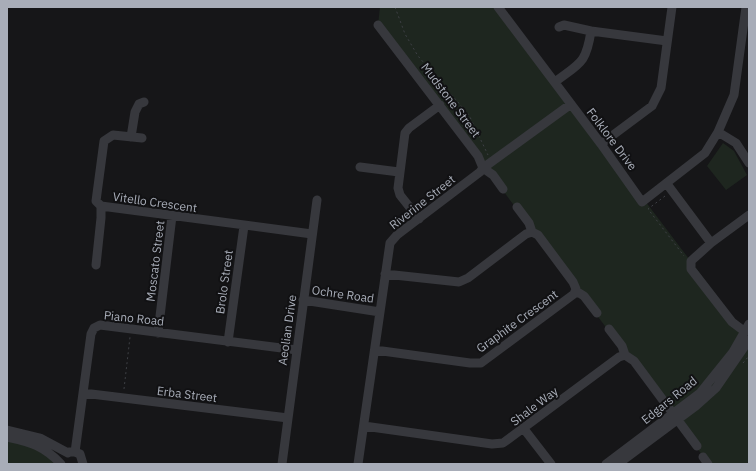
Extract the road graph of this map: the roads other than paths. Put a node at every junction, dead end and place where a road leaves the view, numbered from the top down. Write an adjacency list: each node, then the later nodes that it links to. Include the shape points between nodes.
1 (498, 7): 8 (street, Folklore Drive)
2 (672, 7): 7 (street)
3 (746, 7): 12 (street, Folklore Drive, via 734,94)
4 (378, 26): 11 (street, Mudstone Street)
5 (559, 27): 6 (street, via 564,25)
6 (591, 30): 7 (street); 8 (street, via 588,50 583,60)
7 (667, 41): 15 (street, via 661,88 656,100 652,106)
8 (555, 82): 10 (street, Folklore Drive)
9 (144, 102): 13 (street, via 139,104 135,112)
10 (571, 104): 15 (street, Folklore Drive); 18 (street, Riverine Street)
11 (440, 105): 18 (street, Mudstone Street, via 481,160); 19 (street, via 407,131)
12 (718, 132): 16 (street, via 736,143); 21 (street, Folklore Drive, via 705,153)
13 (131, 137): 14 (street, Vitello Crescent); 23 (street, Vitello Crescent, via 113,134 104,141 96,201)
14 (142, 138)
15 (602, 144): 21 (street, Folklore Drive, via 642,202)
16 (749, 163)
17 (360, 167): 19 (street)
18 (483, 168): 20 (street, Mudstone Street, via 491,173); 27 (street, Riverine Street)
19 (399, 172): 27 (street, via 398,191)
20 (503, 188)
21 (670, 188): 31 (street)
22 (317, 200): 30 (street, Aeolian Drive)
23 (101, 206): 26 (street, Vitello Crescent); 32 (street, via 102,218)
24 (516, 207): 29 (street, Graphite Crescent, via 529,223)
25 (749, 215): 31 (street)
26 (172, 216): 28 (street, Vitello Crescent); 40 (street, Moscato Street)
27 (419, 219): 33 (street, Riverine Street, via 390,243)
28 (244, 226): 30 (street, Vitello Crescent); 42 (street, Brolo Street)
29 (532, 232): 33 (street, via 459,282); 34 (street, Graphite Crescent, via 538,235 556,258 573,282)
30 (312, 234): 35 (street, Aeolian Drive)
31 (711, 243): 38 (street, via 691,261 691,269 732,322)
32 (96, 265)
33 (385, 274): 36 (street, Riverine Street)
34 (576, 291): 37 (street, Graphite Crescent, via 584,296); 44 (street, Graphite Crescent, via 481,363)
35 (303, 300): 36 (street, Ochre Road); 43 (street, Aeolian Drive)
36 (380, 312): 44 (street, Riverine Street)
37 (597, 313)
38 (746, 328): 48 (street, Edgars Road, via 717,374 700,394)
39 (609, 329): 46 (street, via 622,346)
40 (158, 333): 42 (street, Piano Road); 47 (street, Piano Road, via 100,325 94,328)
41 (749, 340): 45 (street, Edgars Road)
42 (228, 342): 43 (street, Piano Road)
43 (296, 350): 49 (street, Aeolian Drive)
44 (375, 350): 50 (street, Riverine Street)
45 (746, 351): 48 (street, Edgars Road, via 716,388 696,406)
46 (625, 355): 48 (street, via 634,361); 51 (street, Shale Way)
47 (83, 393): 49 (street, Erba Street); 55 (street, Piano Road)
48 (675, 416): 54 (street); 61 (street, Edgars Road); 62 (street, Edgars Road)
49 (288, 418): 58 (street, Aeolian Drive)
50 (364, 426): 51 (street, Shale Way, via 492,444 503,443); 59 (street, Riverine Street)
51 (524, 429): 60 (street)
52 (7, 430): 55 (street, via 40,438)
53 (7, 437): 57 (street, via 40,446)
54 (697, 446)
55 (71, 452): 56 (street, via 80,454); 57 (street, via 63,457)
56 (86, 463)
57 (62, 464)
58 (282, 464)
59 (358, 464)
60 (551, 464)
61 (606, 464)
62 (618, 464)

